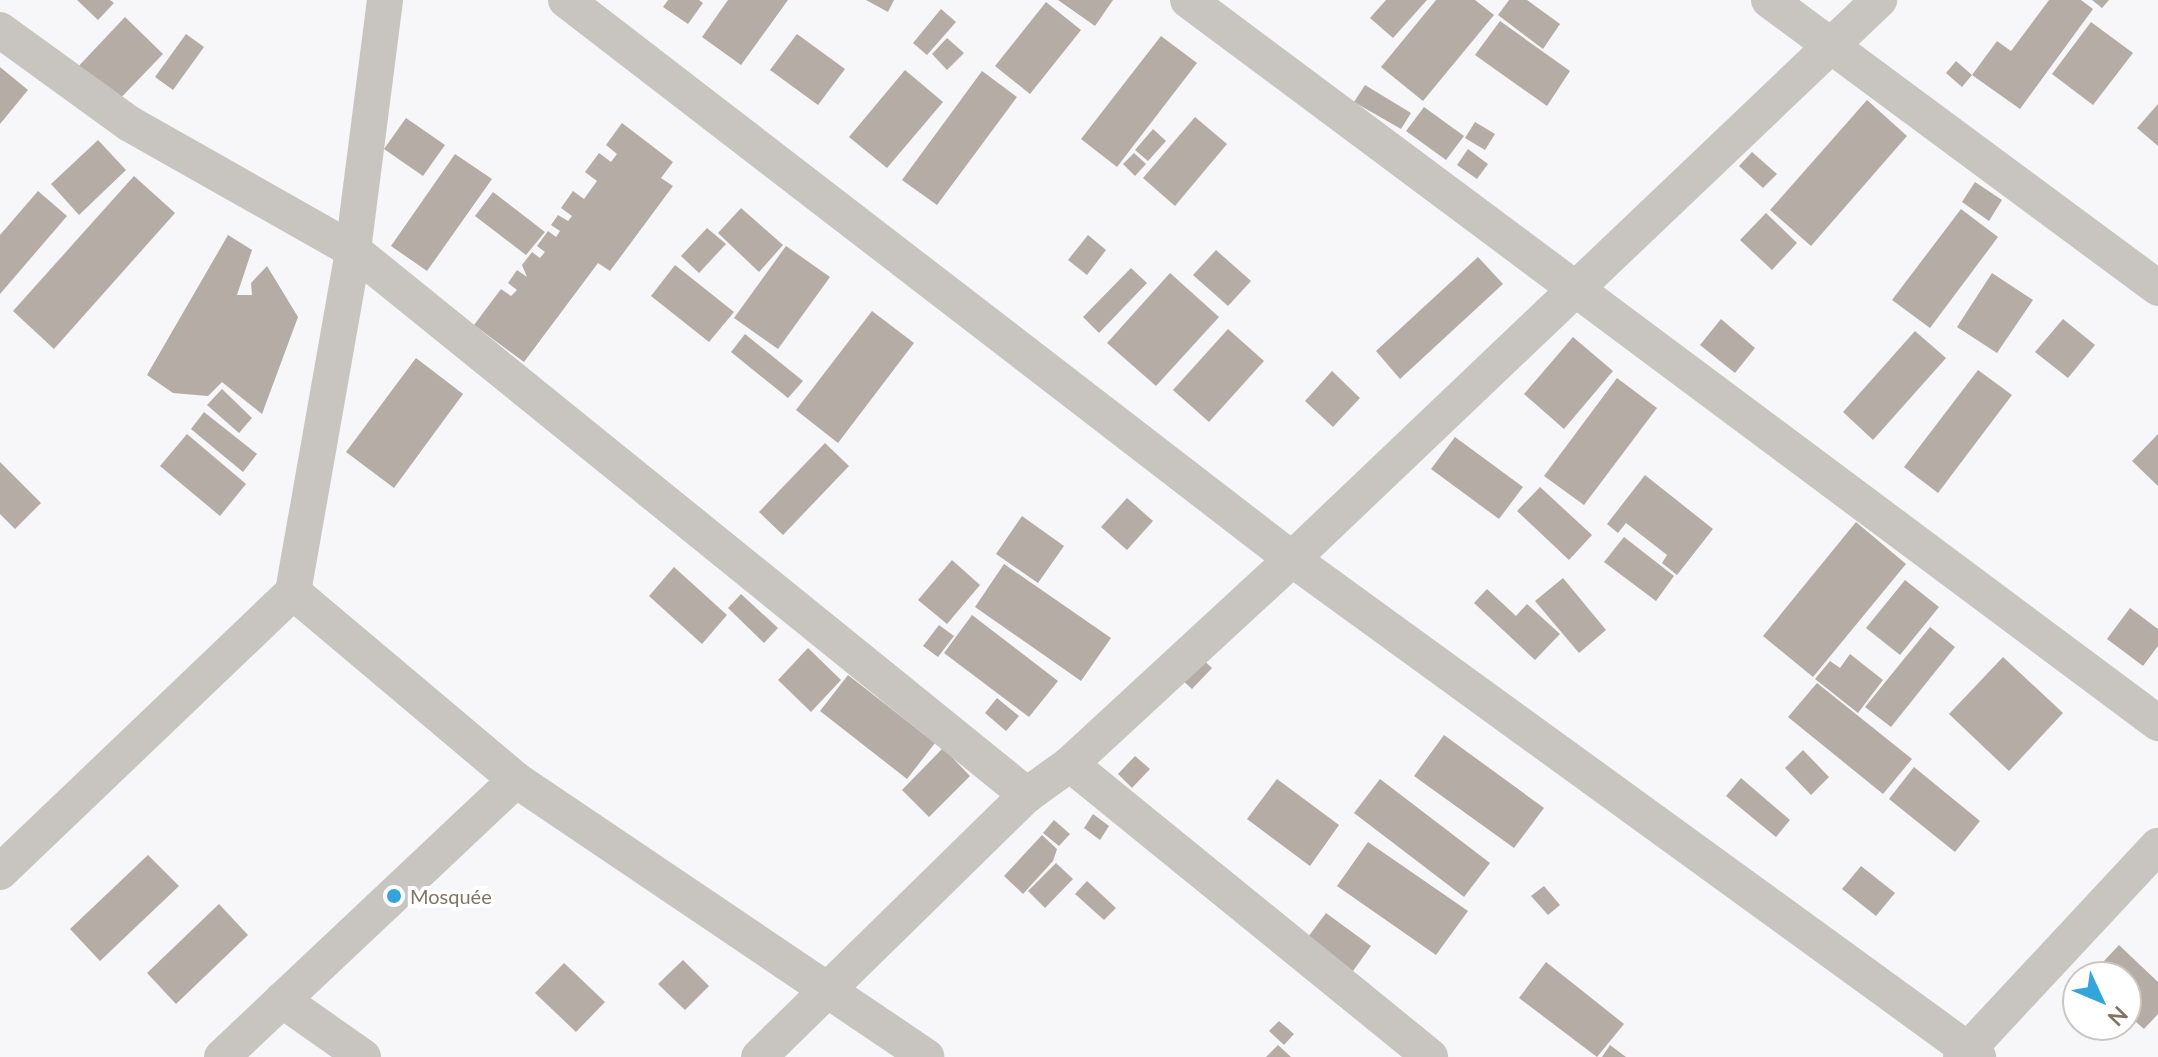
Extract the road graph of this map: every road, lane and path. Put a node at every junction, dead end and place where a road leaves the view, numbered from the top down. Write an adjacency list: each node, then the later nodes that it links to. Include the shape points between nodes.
1 (385, 0): 8 (street)
2 (566, 0): 11 (street)
3 (1188, 0): 9 (street)
4 (1769, 0): 7 (street)
5 (1879, 0): 7 (street)
6 (0, 30): 8 (street, via 130,124)
7 (1831, 46): 9 (street); 10 (street)
8 (353, 250): 12 (street); 16 (street)
9 (1578, 286): 11 (street); 13 (street)
10 (2158, 288)
11 (1292, 559): 14 (street); 21 (street)
12 (293, 592): 15 (street); 18 (street)
13 (2158, 723)
14 (1070, 764): 16 (street); 26 (street)
15 (516, 780): 19 (street); 20 (street)
16 (1027, 795): 19 (street)
17 (2158, 846): 21 (street)
18 (0, 872)
19 (831, 987): 24 (street); 25 (street)
20 (282, 1000): 22 (street); 23 (street)
21 (1969, 1055)
22 (222, 1057)
23 (363, 1057)
24 (759, 1057)
25 (926, 1057)
26 (1430, 1057)

